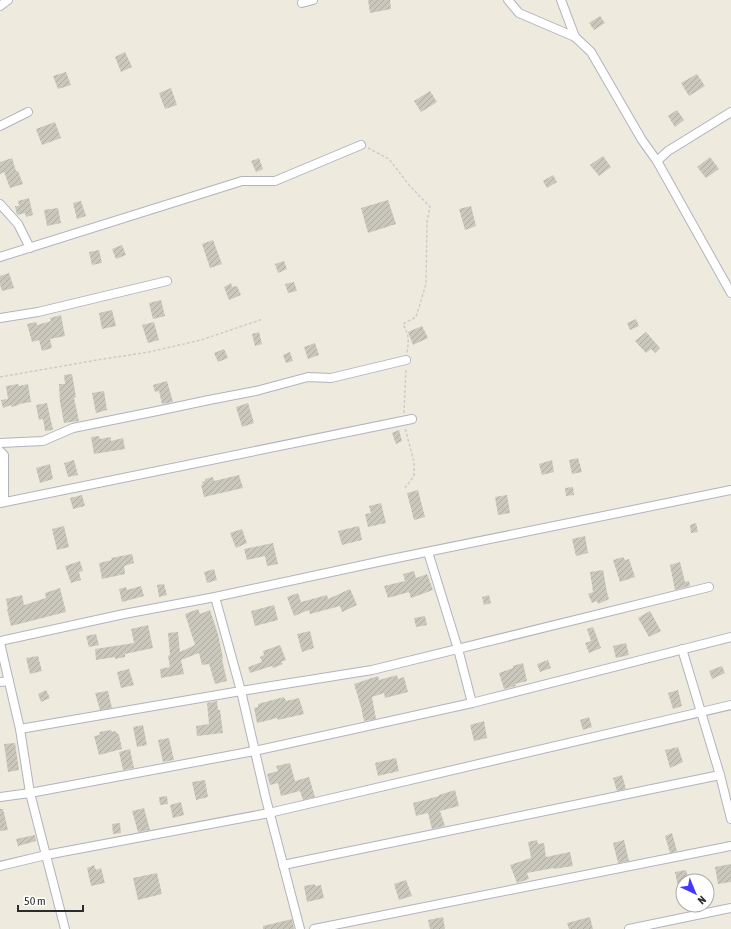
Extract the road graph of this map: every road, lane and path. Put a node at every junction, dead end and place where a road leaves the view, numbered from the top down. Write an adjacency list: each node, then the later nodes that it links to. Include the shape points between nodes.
1 (303, 0): 2 (street, via 302,3)
2 (313, 0)
3 (508, 0): 5 (street, via 518,13)
4 (560, 0): 5 (street)
5 (575, 37): 10 (street, via 591,52)
6 (28, 112): 8 (street)
7 (731, 112): 10 (street, via 668,151)
8 (0, 126)
9 (361, 145): 12 (street, via 275,181 242,181); 18 (path, via 389,159 430,207 427,222 426,284 416,317 403,324 409,340)
10 (657, 161): 15 (street)
11 (0, 204): 12 (street, via 18,224)
12 (30, 248): 13 (street)
13 (0, 257)
14 (167, 281): 16 (street, via 38,312)
15 (731, 293)
16 (0, 318)
17 (263, 319): 19 (path, via 201,340 149,352)
18 (406, 360): 21 (path); 22 (street, via 331,378 308,377 256,391 74,428 43,440)
19 (0, 378)
20 (412, 419): 21 (street)
21 (404, 421): 24 (path, via 414,462 414,476); 26 (street)
22 (0, 443)
23 (0, 451): 26 (street, via 4,455)
24 (405, 488)
25 (731, 490): 27 (street)
26 (2, 502)
27 (428, 552): 29 (street); 32 (street)
28 (709, 587): 32 (street)
29 (215, 598): 31 (street, via 124,614); 36 (street)
30 (731, 637): 33 (street)
31 (0, 642): 34 (street)
32 (458, 649): 36 (street, via 372,670); 37 (street)
33 (682, 649): 37 (street); 39 (street)
34 (9, 681): 35 (street); 40 (street)
35 (0, 682)
36 (241, 690): 40 (street); 41 (street)
37 (472, 703): 41 (street)
38 (731, 705): 39 (street)
39 (701, 712): 42 (street); 45 (street)
40 (20, 729): 43 (street)
41 (254, 751): 43 (street); 45 (street)
42 (720, 775): 46 (street); 49 (street)
43 (30, 793): 44 (street); 48 (street)
44 (0, 797)
45 (269, 813): 48 (street); 49 (street)
46 (731, 819)
47 (731, 846): 54 (street)
48 (46, 856): 50 (street); 52 (street)
49 (283, 865): 53 (street)
50 (0, 866)
51 (731, 908): 55 (street)
52 (65, 929)
53 (300, 929)
54 (314, 929)
55 (629, 929)

